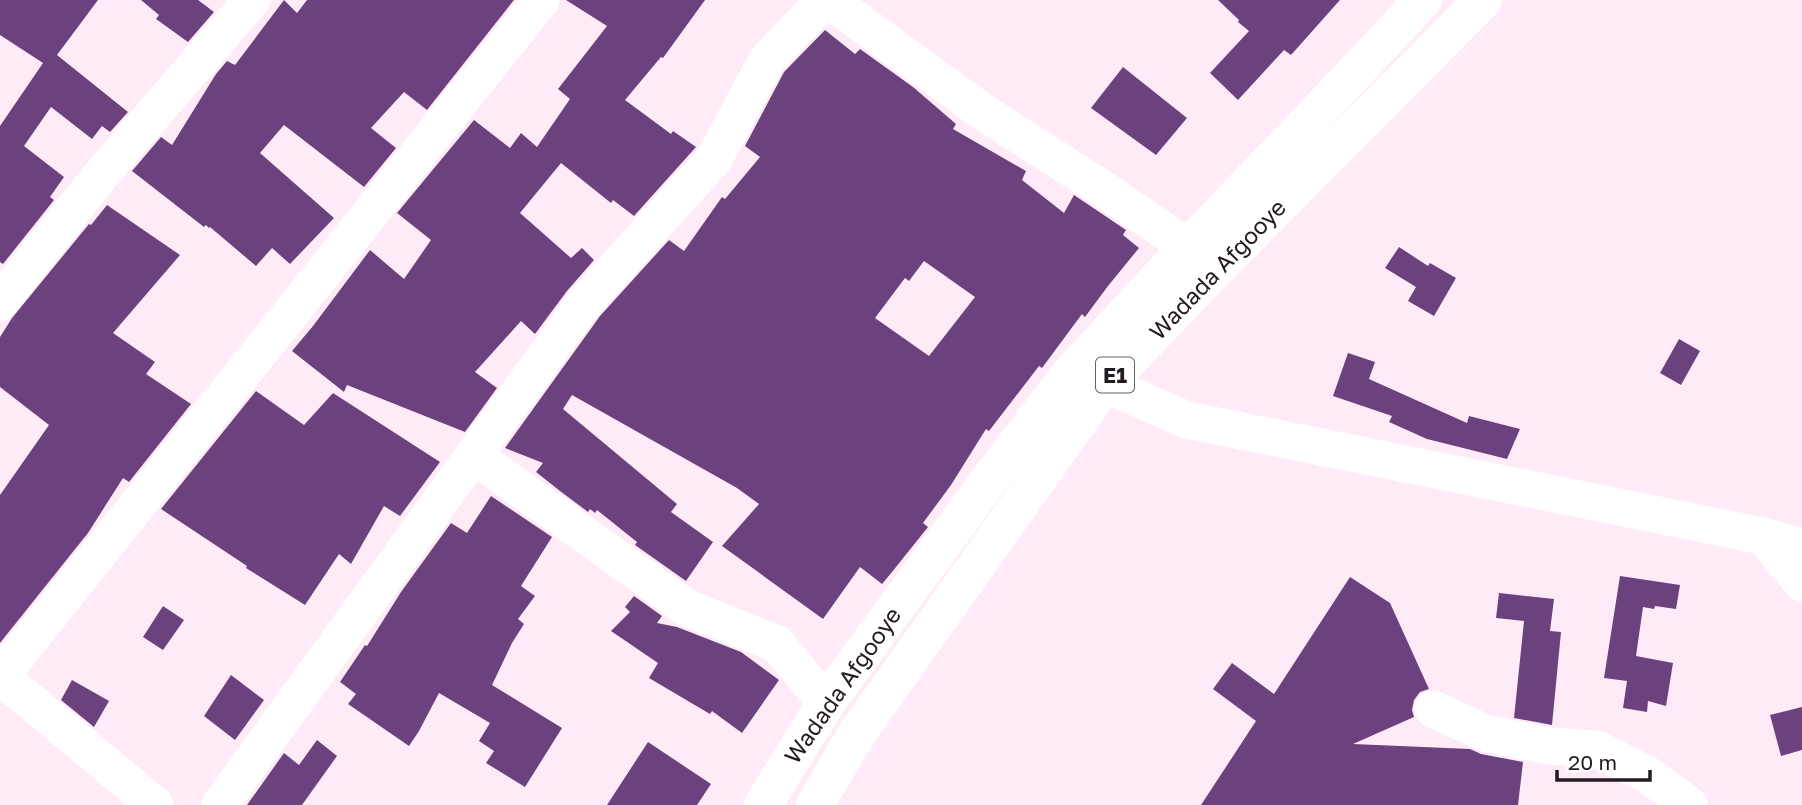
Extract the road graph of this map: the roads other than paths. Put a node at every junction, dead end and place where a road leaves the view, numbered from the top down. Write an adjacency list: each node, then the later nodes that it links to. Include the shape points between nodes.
1 (252, 0): 7 (street, via 100,176)
2 (541, 0): 13 (street)
3 (826, 0): 6 (street, via 983,112); 9 (street, via 766,60 714,159 584,303)
4 (1423, 0): 6 (highway, Wadada Afgooye / E1)
5 (1483, 0): 8 (highway, Wadada Afgooye / E1)
6 (1188, 247): 14 (highway, Wadada Afgooye / E1, via 1070,374)
7 (0, 302)
8 (1105, 384): 10 (street, via 1187,421 1266,449); 19 (highway, Wadada Afgooye / E1, via 856,735)
9 (473, 455): 14 (street, via 687,608 777,644); 17 (street)
10 (1763, 536): 11 (street); 12 (street)
11 (1802, 547)
12 (1802, 583)
13 (0, 676): 16 (street)
14 (825, 703): 18 (highway, Wadada Afgooye / E1)
15 (1433, 709): 20 (street, via 1485,733 1549,746 1597,749 1648,775)
16 (155, 805)
17 (220, 805)
18 (763, 805)
19 (814, 805)
20 (1689, 805)

